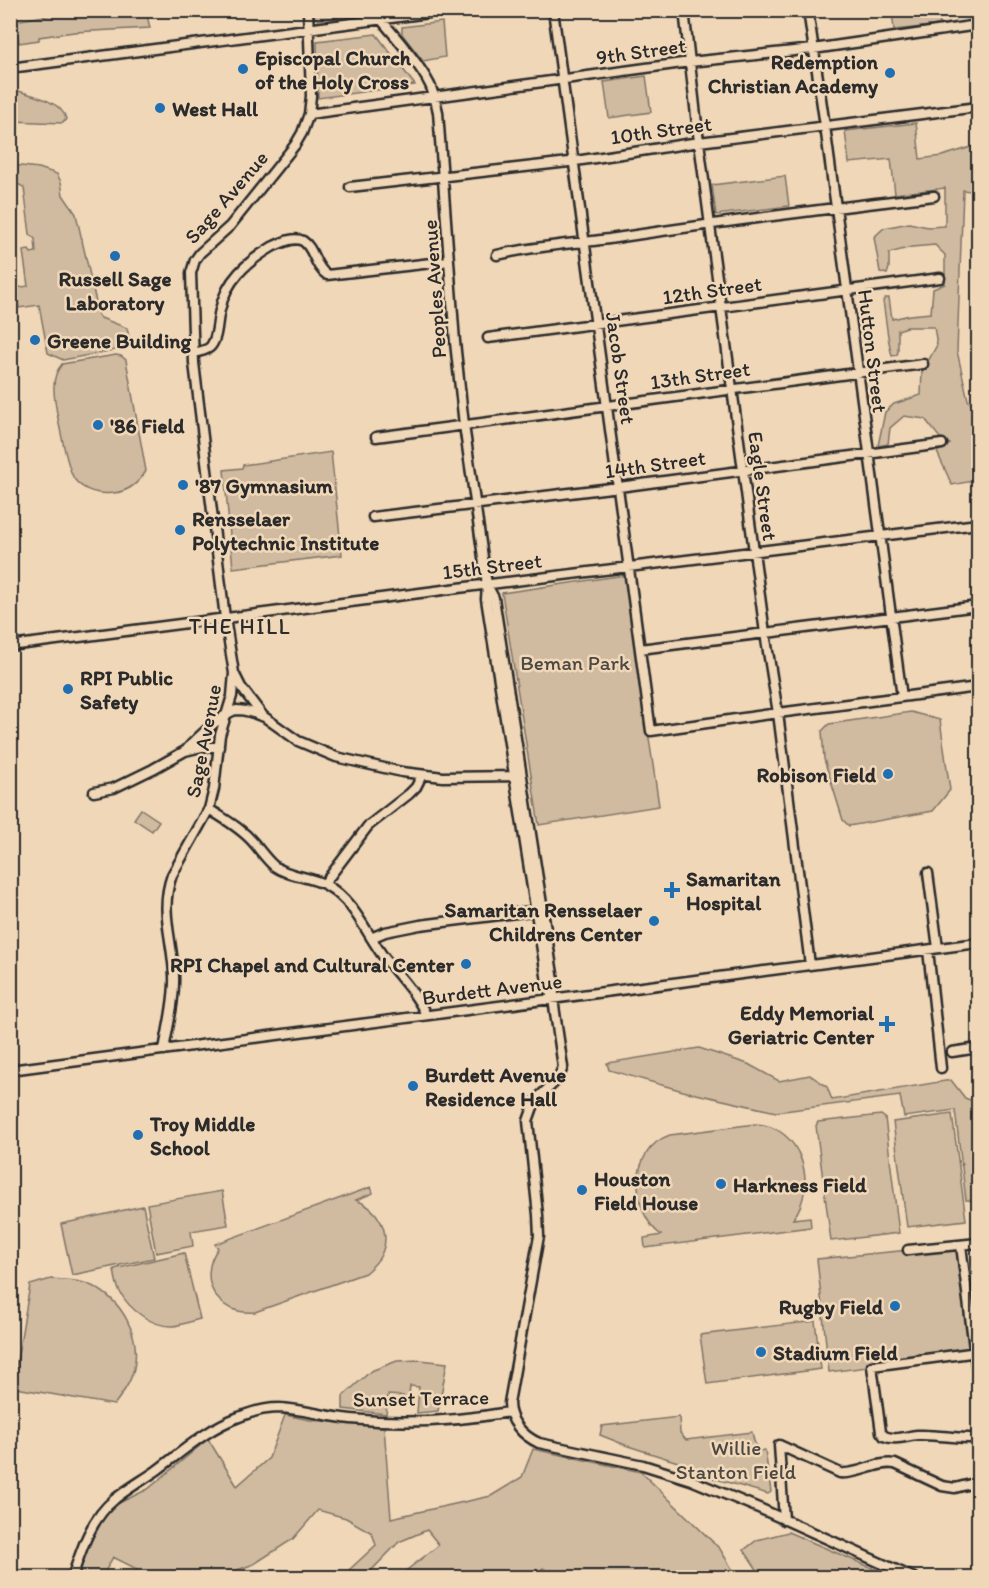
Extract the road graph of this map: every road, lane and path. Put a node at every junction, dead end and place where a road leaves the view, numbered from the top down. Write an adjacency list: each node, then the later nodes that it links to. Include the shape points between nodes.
1 (308, 10): 9 (street)
2 (374, 10): 7 (street, Peoples Avenue)
3 (452, 10): 7 (street)
4 (554, 10): 13 (street, Jacob Street)
5 (684, 10): 11 (street, Eagle Street)
6 (808, 10): 10 (street, Hutton Street)
7 (381, 20): 9 (street); 14 (street, Peoples Avenue, via 419,68)
8 (978, 25): 10 (street, 9th Street)
9 (309, 30): 12 (street); 16 (street)
10 (813, 49): 11 (street, 9th Street); 17 (street, Hutton Street)
11 (690, 62): 13 (street, 9th Street); 18 (street, Eagle Street)
12 (10, 68)
13 (563, 80): 14 (street, 9th Street); 19 (street, Jacob Street)
14 (435, 97): 16 (street, 9th Street); 20 (street, Peoples Avenue)
15 (978, 107): 17 (street, 10th Street)
16 (309, 114): 33 (street, Sage Avenue, via 295,145 230,226 195,260 191,273)
17 (825, 126): 18 (street, 10th Street); 23 (street, Hutton Street)
18 (699, 142): 19 (street, 10th Street); 24 (street, Eagle Street)
19 (575, 161): 20 (street, 10th Street); 25 (street, Jacob Street)
20 (443, 177): 21 (street, 10th Street); 27 (street, Peoples Avenue)
21 (350, 188)
22 (934, 196): 23 (street)
23 (836, 208): 24 (street); 29 (street, Hutton Street)
24 (710, 223): 25 (street); 30 (street, Eagle Street)
25 (586, 242): 26 (street); 31 (street, Jacob Street)
26 (496, 255)
27 (450, 261): 33 (street, via 327,275 305,242 293,239 276,245 238,273 220,306 212,345); 38 (street, Peoples Avenue)
28 (940, 278): 29 (street, 12th Street)
29 (847, 290): 30 (street, 12th Street); 35 (street, Hutton Street)
30 (720, 307): 31 (street, 12th Street); 36 (street, Eagle Street)
31 (597, 324): 32 (street, 12th Street); 37 (street, Jacob Street)
32 (488, 338)
33 (194, 353): 52 (street, Sage Avenue)
34 (923, 364): 35 (street, 13th Street)
35 (858, 372): 36 (street, 13th Street); 41 (street, Hutton Street)
36 (732, 389): 37 (street, 13th Street); 42 (street, Eagle Street)
37 (608, 406): 38 (street, 13th Street); 43 (street, Jacob Street)
38 (464, 425): 39 (street, 13th Street); 44 (street, Peoples Avenue)
39 (376, 437)
40 (942, 444): 41 (street, 14th Street)
41 (868, 455): 42 (street, 14th Street); 47 (street, Hutton Street)
42 (743, 470): 43 (street, 14th Street); 48 (street, Eagle Street)
43 (619, 487): 44 (street, 14th Street); 49 (street, Jacob Street)
44 (475, 505): 45 (street, 14th Street); 50 (street, Peoples Avenue)
45 (373, 517)
46 (978, 524): 47 (street, 15th Street)
47 (880, 537): 48 (street, 15th Street); 53 (street, Hutton Street)
48 (754, 551): 49 (street, 15th Street); 54 (street, Eagle Street)
49 (629, 567): 50 (street, 15th Street); 56 (street, Jacob Street)
50 (487, 585): 52 (street, 15th Street); 66 (street, Peoples Avenue, via 486,599)
51 (978, 606): 53 (street)
52 (225, 618): 55 (street, 15th Street); 57 (street, Sage Avenue)
53 (892, 618): 54 (street); 59 (street, Hutton Street)
54 (765, 633): 56 (street); 60 (street, Eagle Street)
55 (10, 646)
56 (640, 649): 60 (street, Jacob Street, via 651,731)
57 (234, 673): 61 (street, Sage Avenue); 62 (street)
58 (978, 687): 59 (street)
59 (902, 697): 60 (street)
60 (778, 712): 76 (street, Eagle Street)
61 (226, 714): 62 (street, via 236,710); 63 (street, Sage Avenue); 64 (street)
62 (263, 716): 65 (street, via 298,741 336,757)
63 (219, 747): 64 (street); 68 (street, Sage Avenue)
64 (184, 751): 67 (street, via 114,788)
65 (422, 775): 66 (street); 70 (street, via 409,794 368,826)
66 (518, 776): 71 (street, Peoples Avenue)
67 (94, 792)
68 (209, 809): 70 (street, via 240,829 275,867); 80 (street, Sage Avenue, via 172,875 166,894 174,976)
69 (928, 873): 74 (street)
70 (324, 884): 72 (street, via 348,903)
71 (540, 910): 72 (street, via 420,925); 77 (street, Peoples Avenue, via 555,987)
72 (371, 938): 78 (street)
73 (978, 943): 74 (street, Burdett Avenue)
74 (938, 948): 75 (street, Burdett Avenue)
75 (928, 950): 76 (street, Burdett Avenue); 82 (street)
76 (810, 965): 77 (street, Burdett Avenue)
77 (553, 999): 78 (street, Burdett Avenue); 89 (street, Peoples Avenue, via 563,1067 558,1079 539,1097 528,1121 539,1227)
78 (426, 1015): 80 (street, Burdett Avenue)
79 (978, 1048): 81 (street)
80 (164, 1050): 83 (street, Burdett Avenue)
81 (952, 1052)
82 (941, 1068)
83 (10, 1070)
84 (978, 1243): 85 (street)
85 (961, 1245): 86 (street); 87 (street)
86 (908, 1250)
87 (977, 1352): 88 (street); 90 (street, via 872,1366 884,1436)
88 (978, 1380)
89 (509, 1412): 92 (street, Sunset Terrace, via 520,1431 539,1443 669,1472); 93 (street, Sunset Terrace, via 397,1421 350,1419 278,1408 239,1417 206,1433 114,1500 91,1529)
90 (978, 1438)
91 (978, 1482): 92 (street, via 955,1488 942,1486 888,1463 840,1473 779,1446)
92 (784, 1520): 94 (street, Sunset Terrace)
93 (72, 1578)
94 (914, 1578)

